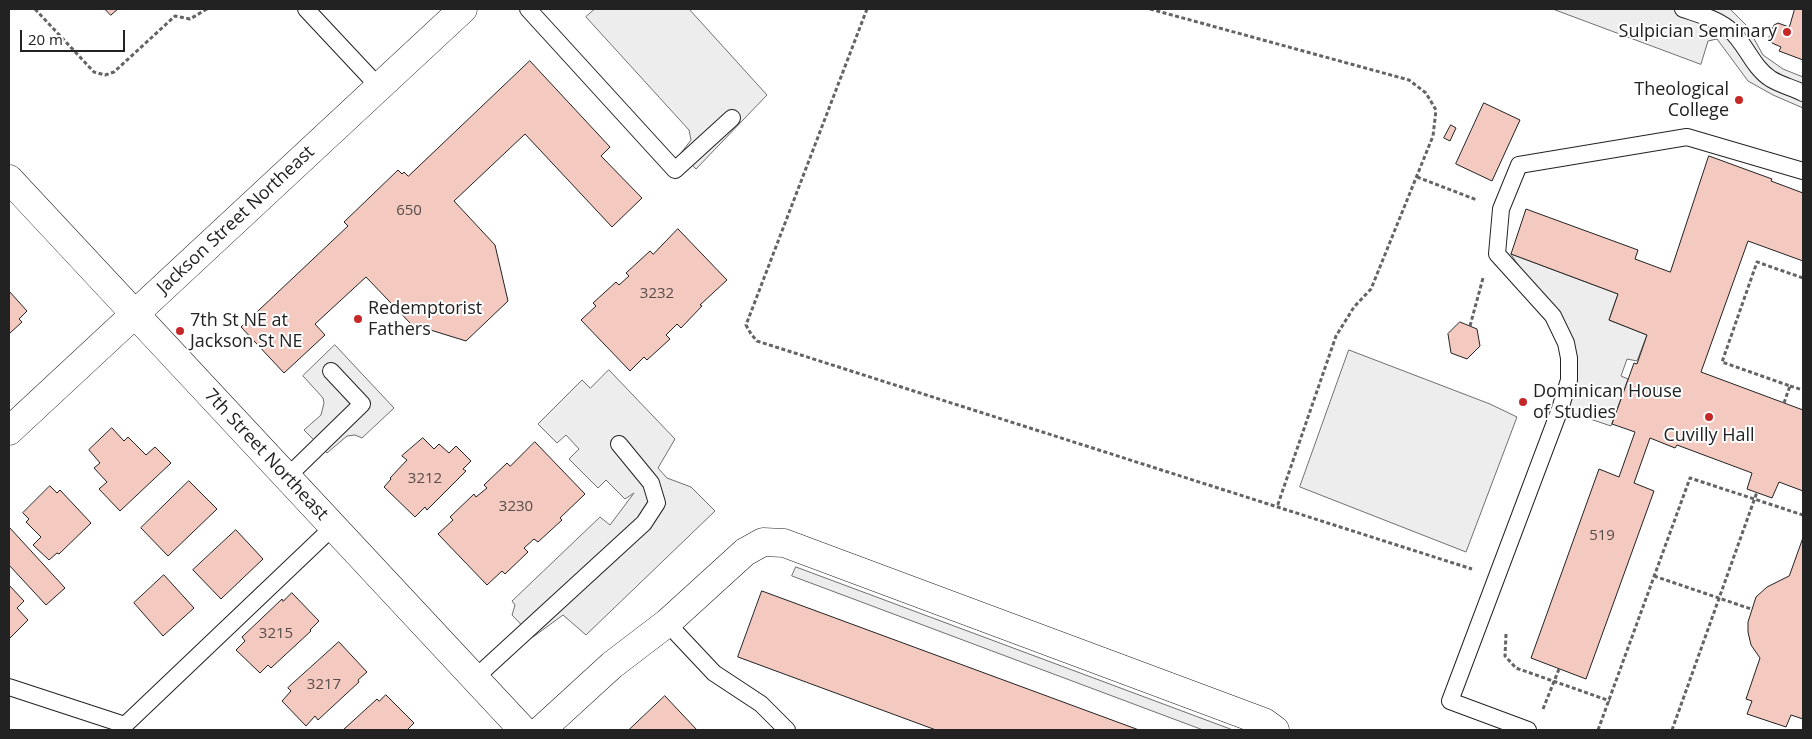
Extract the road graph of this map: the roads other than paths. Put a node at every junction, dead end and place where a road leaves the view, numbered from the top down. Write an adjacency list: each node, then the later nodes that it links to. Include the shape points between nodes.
1 (306, 9): 5 (lane)
2 (463, 9): 5 (street, Jackson Street Northeast)
3 (528, 9): 7 (lane, via 675,170)
4 (1683, 9): 6 (lane, via 1710,18 1729,29 1757,66 1771,78)
5 (379, 87): 10 (street, Jackson Street Northeast)
6 (1803, 93)
7 (732, 118)
8 (1803, 171): 24 (lane, via 1687,138 1519,165 1501,209 1497,254 1553,316 1566,343 1569,380 1450,701)
9 (9, 180): 10 (street, 7th Street Northeast)
10 (135, 314): 12 (street, Jackson Street Northeast); 14 (street, 7th Street Northeast)
11 (330, 371): 14 (lane, via 362,404)
12 (9, 431)
13 (619, 444): 17 (lane, via 651,483 657,502 644,523)
14 (287, 477): 15 (street, 7th Street Northeast)
15 (333, 527): 17 (street, 7th Street Northeast); 19 (lane)
16 (667, 623): 21 (street, via 612,665); 22 (lane, via 714,673 761,704); 23 (street, via 745,552 763,542 784,544 1255,718)
17 (475, 678): 20 (street, 7th Street Northeast)
18 (9, 687): 19 (lane)
19 (128, 728)
20 (523, 730)
21 (541, 730)
22 (787, 730)
23 (1276, 730)
24 (1528, 730)

